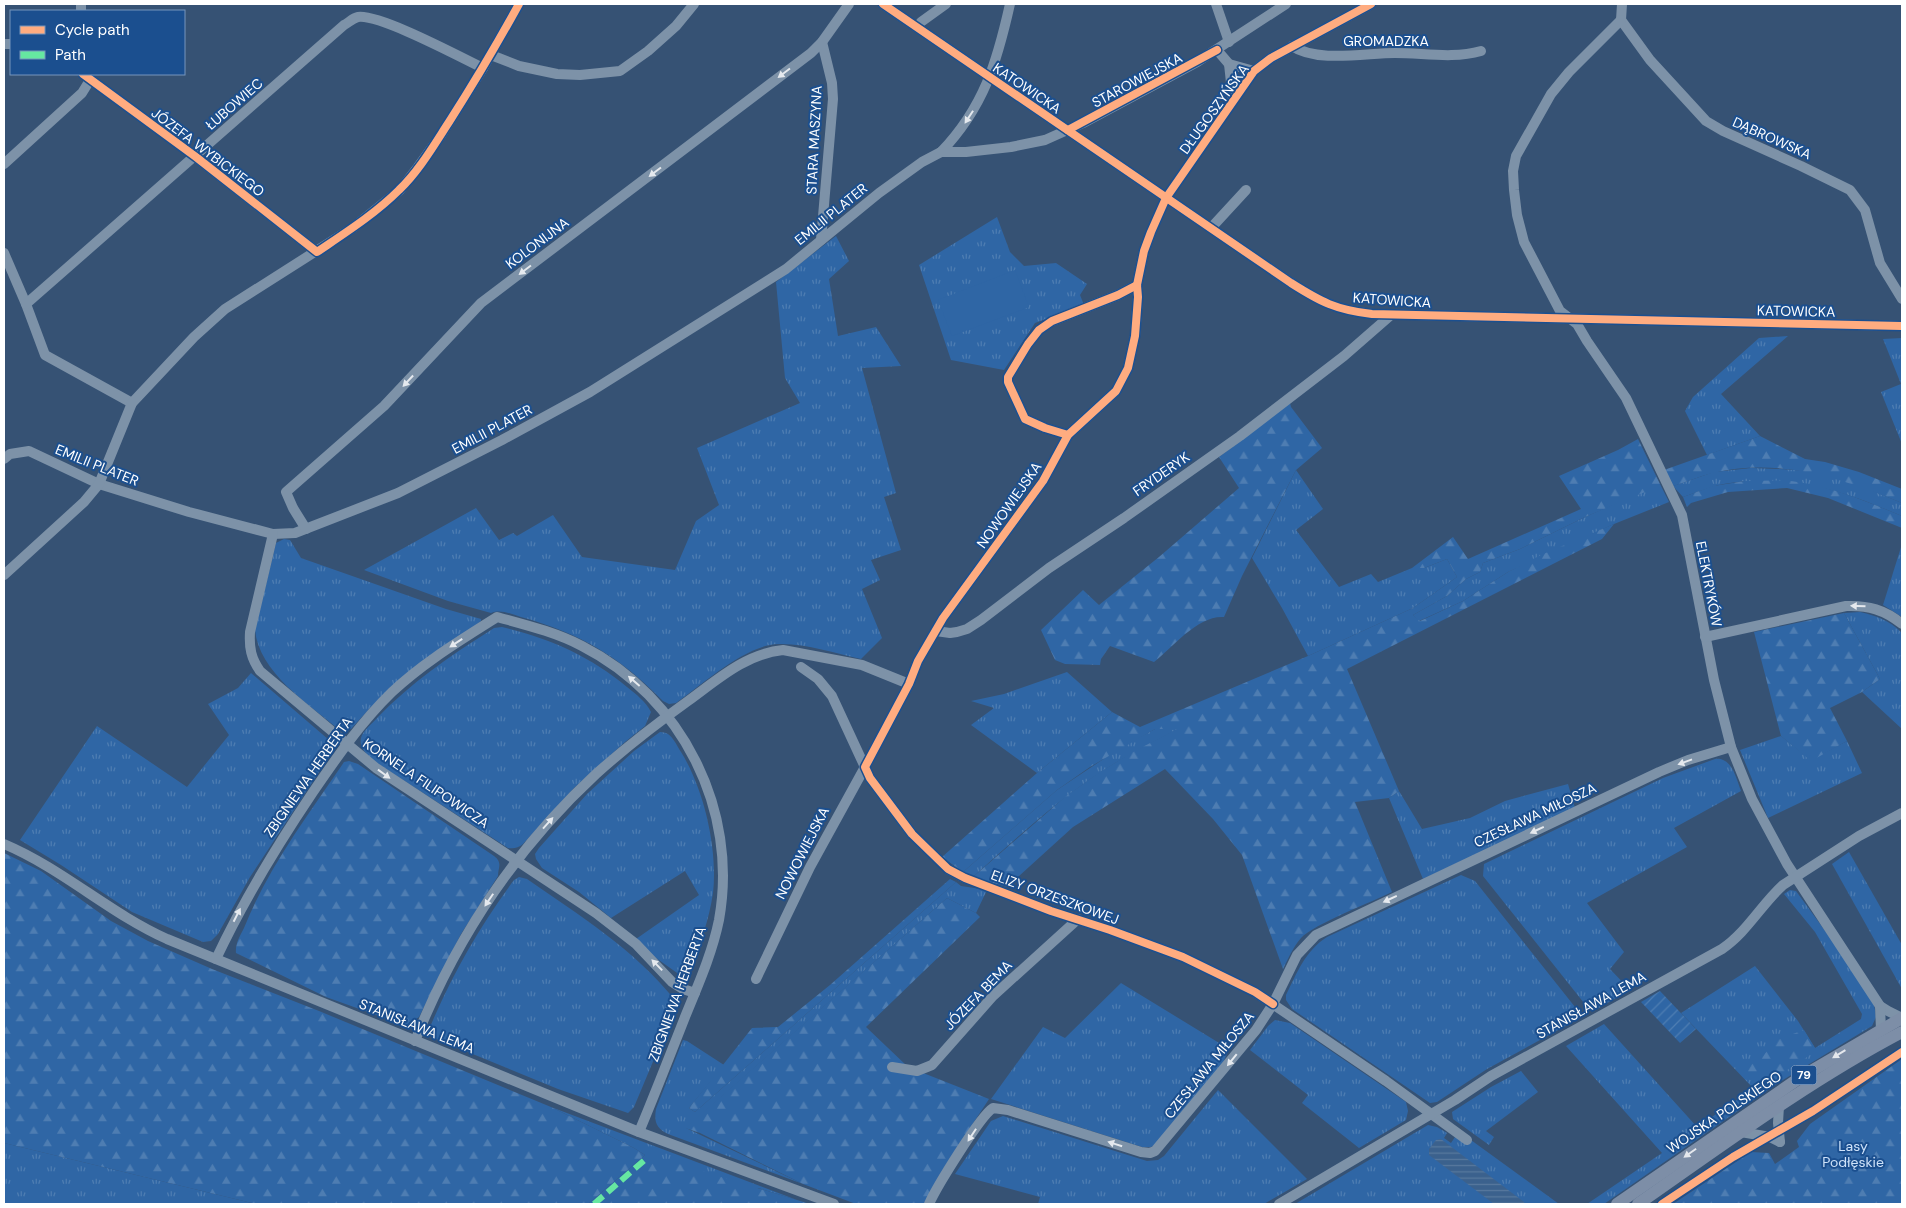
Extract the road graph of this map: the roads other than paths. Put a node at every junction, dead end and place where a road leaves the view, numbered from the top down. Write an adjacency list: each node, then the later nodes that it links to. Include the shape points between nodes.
1 (519, 4): 18 (street)
2 (694, 4): 18 (street, via 676,26 620,71 557,74 519,66)
3 (849, 4): 13 (street, KOLONIJNA)
4 (883, 4): 12 (street, KATOWICKA)
5 (946, 4): 12 (street)
6 (1010, 4): 23 (street, EMILII PLATER)
7 (1216, 4): 14 (street)
8 (1286, 4): 14 (street, STAROWIEJSKA)
9 (1371, 4): 15 (street, DŁUGOSZYŃSKA)
10 (1622, 4): 11 (street)
11 (1621, 20): 36 (street, DĄBROWSKA, via 1650,60 1706,121 1850,190 1865,210 1880,264); 39 (street, ELEKTRYKÓW, via 1551,94 1516,156 1513,171 1517,215 1524,242 1560,311)
12 (917, 28): 23 (street, KATOWICKA)
13 (822, 42): 32 (street, STARA MASZYNA, via 833,99); 45 (street, KOLONIJNA, one-way to 45, via 481,303 384,406 286,492)
14 (1229, 42): 16 (street, STAROWIEJSKA)
15 (1292, 46): 17 (street, GROMADZKA, via 1307,54 1342,56 1395,53 1463,55); 21 (street, DŁUGOSZYŃSKA)
16 (1218, 50): 19 (street); 25 (street, STAROWIEJSKA)
17 (1481, 51)
18 (491, 55): 20 (street)
19 (1229, 64): 21 (street); 24 (street)
20 (483, 68): 27 (street, ŁUBOWIEC, via 412,33 357,17); 33 (street, via 441,135 400,190)
21 (1254, 71): 24 (street, DŁUGOSZYŃSKA)
22 (86, 77): 27 (street, JÓZEFA WYBICKIEGO); 28 (street, via 82,93)
23 (990, 77): 25 (street, KATOWICKA); 26 (street, EMILII PLATER, one-way to 26, via 971,114)
24 (1233, 100): 30 (street, DŁUGOSZYŃSKA)
25 (1068, 130): 26 (street, EMILII PLATER, via 1045,140 1011,147); 30 (street, KATOWICKA)
26 (941, 152): 32 (street, EMILII PLATER, via 879,193)
27 (196, 156): 33 (street, JÓZEFA WYBICKIEGO); 37 (street, ŁUBOWIEC)
28 (4, 164)
29 (1246, 190): 31 (street)
30 (1166, 198): 31 (street, KATOWICKA); 35 (street, NOWOWIEJSKA, via 1144,251)
31 (1211, 228): 38 (street, KATOWICKA, via 1291,283 1331,306 1352,312)
32 (821, 240): 45 (street, EMILII PLATER, via 773,277 590,392 398,492)
33 (317, 252): 41 (street, via 225,309)
34 (4, 253): 37 (street)
35 (1137, 285): 42 (street, NOWOWIEJSKA, via 1135,336 1128,368 1116,391); 42 (street, via 1052,321 1028,344 1008,377 1025,419)
36 (1902, 299)
37 (26, 304): 41 (street, via 45,356)
38 (1391, 315): 39 (street, KATOWICKA); 49 (street, FRYDERYK, via 1344,356 1240,436 1048,568 981,620 957,632)
39 (1570, 319): 40 (street, KATOWICKA); 50 (street, ELEKTRYKÓW, via 1577,324 1626,398 1682,515)
40 (1902, 326)
41 (132, 403): 44 (street)
42 (1068, 435): 49 (street, NOWOWIEJSKA, via 1043,481)
43 (4, 459): 44 (street, EMILII PLATER, via 10,454 28,451)
44 (99, 484): 46 (street, EMILII PLATER); 47 (street, via 84,502)
45 (306, 529): 46 (street, EMILII PLATER)
46 (273, 534): 54 (street, KORNELA FILIPOWICZA, via 250,632 250,655 260,671)
47 (4, 575)
48 (1902, 624): 50 (street, one-way to 50, via 1876,608 1846,606)
49 (936, 631): 52 (street, NOWOWIEJSKA)
50 (1705, 637): 55 (street, ELEKTRYKÓW)
51 (802, 667): 56 (street, ELIZY ORZESZKOWEJ, via 832,696)
52 (909, 684): 53 (street, via 852,663 796,652 770,651 737,665); 56 (street, NOWOWIEJSKA)
53 (668, 716): 54 (street, ZBIGNIEWA HERBERTA, one-way to 54, via 638,684 592,651 556,634 497,617 411,675 380,704); 59 (street, one-way to 53, via 553,818 596,775); 64 (street, ZBIGNIEWA HERBERTA, via 688,745 704,778 716,813 722,848 718,921 709,958)
54 (346, 744): 59 (street, KORNELA FILIPOWICZA, one-way to 59, via 389,777); 62 (street, ZBIGNIEWA HERBERTA, one-way to 54, via 263,867)
55 (1732, 748): 60 (street, ELEKTRYKÓW, via 1760,815); 65 (street, CZESŁAWA MIŁOSZA, one-way to 65, via 1665,770 1324,930 1308,941 1297,955)
56 (865, 767): 61 (street, ELIZY ORZESZKOWEJ, via 912,834 948,869); 63 (street, NOWOWIEJSKA, via 810,866)
57 (1902, 814): 60 (street, STANISŁAWA LEMA, via 1859,836)
58 (4, 844): 62 (street, STANISŁAWA LEMA, via 44,864 139,926)
59 (517, 861): 64 (street, KORNELA FILIPOWICZA, one-way to 59, via 672,982 636,944 608,921); 70 (street, one-way to 70, via 453,959)
60 (1795, 876): 66 (street, ELEKTRYKÓW); 73 (street, STANISŁAWA LEMA, via 1773,894 1742,933 1722,949 1491,1076)
61 (1078, 919): 65 (street, ELIZY ORZESZKOWEJ, via 1182,957); 71 (street, JÓZEFA BEMA, via 993,996 932,1065 917,1071)
62 (216, 959): 70 (street, STANISŁAWA LEMA)
63 (756, 979)
64 (695, 993): 74 (street, ZBIGNIEWA HERBERTA)
65 (1273, 1004): 73 (street, ELIZY ORZESZKOWEJ); 78 (street, CZESŁAWA MIŁOSZA, one-way to 78, via 1222,1073 1155,1152 1141,1152 993,1108 976,1128)
66 (1880, 1006): 67 (street, ELEKTRYKÓW); 68 (street)
67 (1902, 1018): 68 (main road, WOJSKA POLSKIEGO / 79)
68 (1881, 1030): 80 (main road, WOJSKA POLSKIEGO / 79, one-way to 80, via 1780,1091)
69 (1902, 1032): 72 (main road, WOJSKA POLSKIEGO / 79)
70 (415, 1040): 74 (street, STANISŁAWA LEMA)
71 (892, 1067)
72 (1779, 1106): 75 (main road, WOJSKA POLSKIEGO / 79); 75 (street, via 1780,1142)
73 (1431, 1115): 76 (street, ELIZY ORZESZKOWEJ); 79 (street, STANISŁAWA LEMA)
74 (639, 1132): 77 (street, STANISŁAWA LEMA)
75 (1741, 1132): 81 (main road, WOJSKA POLSKIEGO / 79)
76 (1467, 1140)
77 (834, 1204)
78 (929, 1204)
79 (1279, 1204)
80 (1617, 1204)
81 (1638, 1204)

